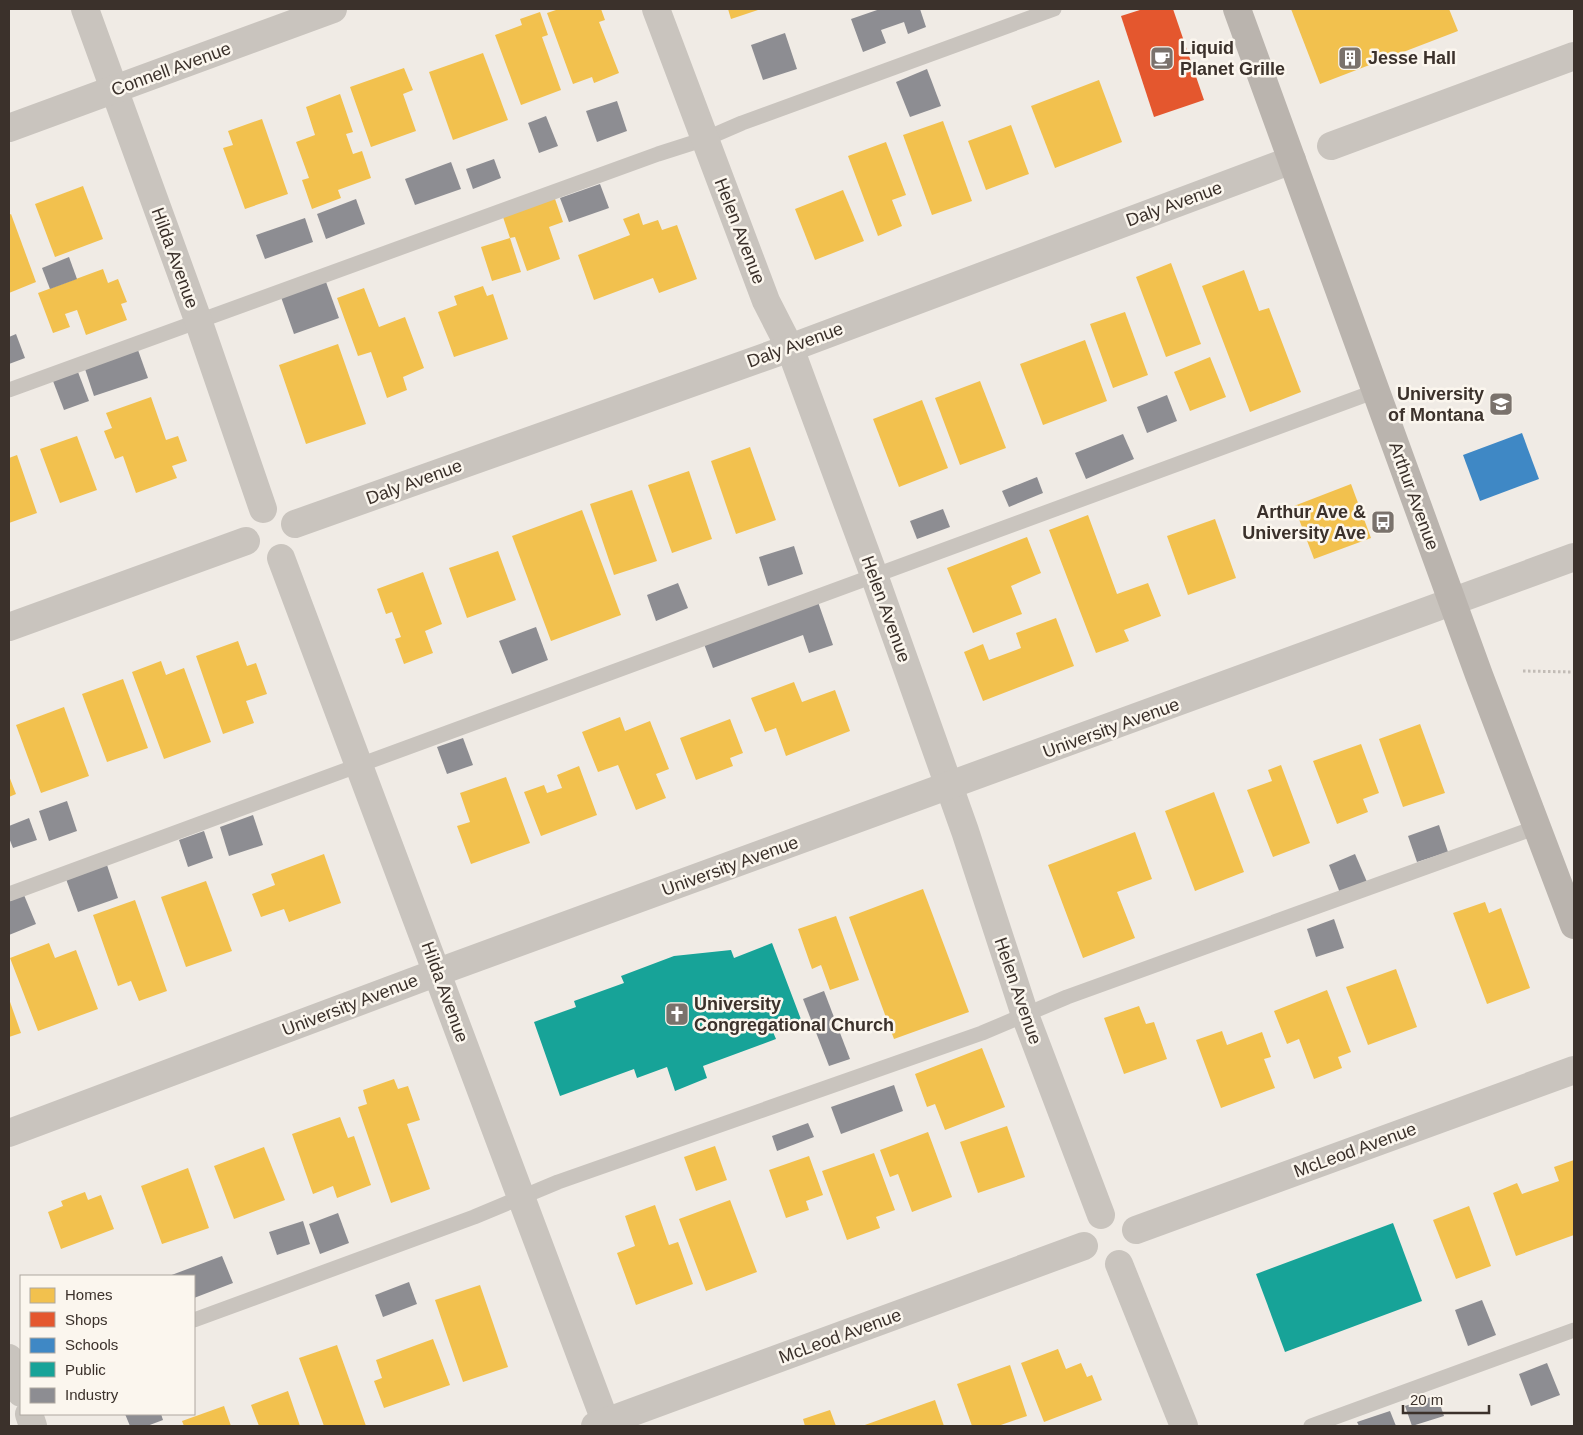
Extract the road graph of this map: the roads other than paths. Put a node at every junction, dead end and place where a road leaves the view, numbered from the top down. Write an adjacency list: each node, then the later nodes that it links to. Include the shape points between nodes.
1 (85, 9): 7 (street, Hilda Avenue)
2 (333, 9): 7 (street, Connell Avenue)
3 (656, 9): 9 (street, Helen Avenue)
4 (1054, 9): 9 (lane)
5 (1237, 9): 11 (street, Arthur Avenue)
6 (1574, 56): 10 (street)
7 (114, 90): 8 (street, Connell Avenue); 12 (street, Hilda Avenue)
8 (9, 128)
9 (704, 139): 12 (lane); 13 (street, Helen Avenue, via 766,302)
10 (1331, 146)
11 (1292, 160): 13 (street, Daly Avenue); 15 (street, Arthur Avenue)
12 (198, 320): 14 (lane); 16 (street, Hilda Avenue)
13 (790, 348): 17 (street, Daly Avenue); 21 (street, Helen Avenue)
14 (9, 390)
15 (1376, 390): 21 (lane); 22 (street, Arthur Avenue)
16 (263, 509): 17 (street, via 284,511); 18 (street, via 246,523)
17 (295, 524): 20 (street, via 293,548)
18 (246, 542): 20 (street, via 262,559); 23 (street)
19 (1574, 557): 22 (street, University Avenue)
20 (281, 558): 24 (street, Hilda Avenue)
21 (874, 575): 24 (lane); 25 (street, Helen Avenue)
22 (1452, 602): 25 (street, University Avenue); 26 (street, Arthur Avenue)
23 (9, 627)
24 (359, 765): 27 (lane); 29 (street, Hilda Avenue)
25 (949, 787): 29 (street, University Avenue); 30 (street, Helen Avenue)
26 (1537, 828): 28 (street, Arthur Avenue); 30 (lane)
27 (9, 894)
28 (1574, 926)
29 (438, 972): 32 (street, University Avenue); 33 (street, Hilda Avenue)
30 (1025, 1015): 33 (lane, via 558,1182); 34 (street, Helen Avenue)
31 (1574, 1070): 35 (street, McLeod Avenue)
32 (9, 1133)
33 (522, 1198): 38 (lane); 42 (street, Hilda Avenue)
34 (1100, 1214): 35 (street, via 1124,1216); 36 (street, via 1085,1229)
35 (1136, 1230): 37 (street, via 1136,1248)
36 (1084, 1246): 37 (street, via 1087,1254 1101,1264); 42 (street, McLeod Avenue)
37 (1119, 1264): 43 (street)
38 (195, 1320)
39 (1574, 1330): 44 (lane)
40 (9, 1358): 41 (street)
41 (18, 1388)
42 (603, 1425)
43 (1184, 1426)
44 (1311, 1426)

